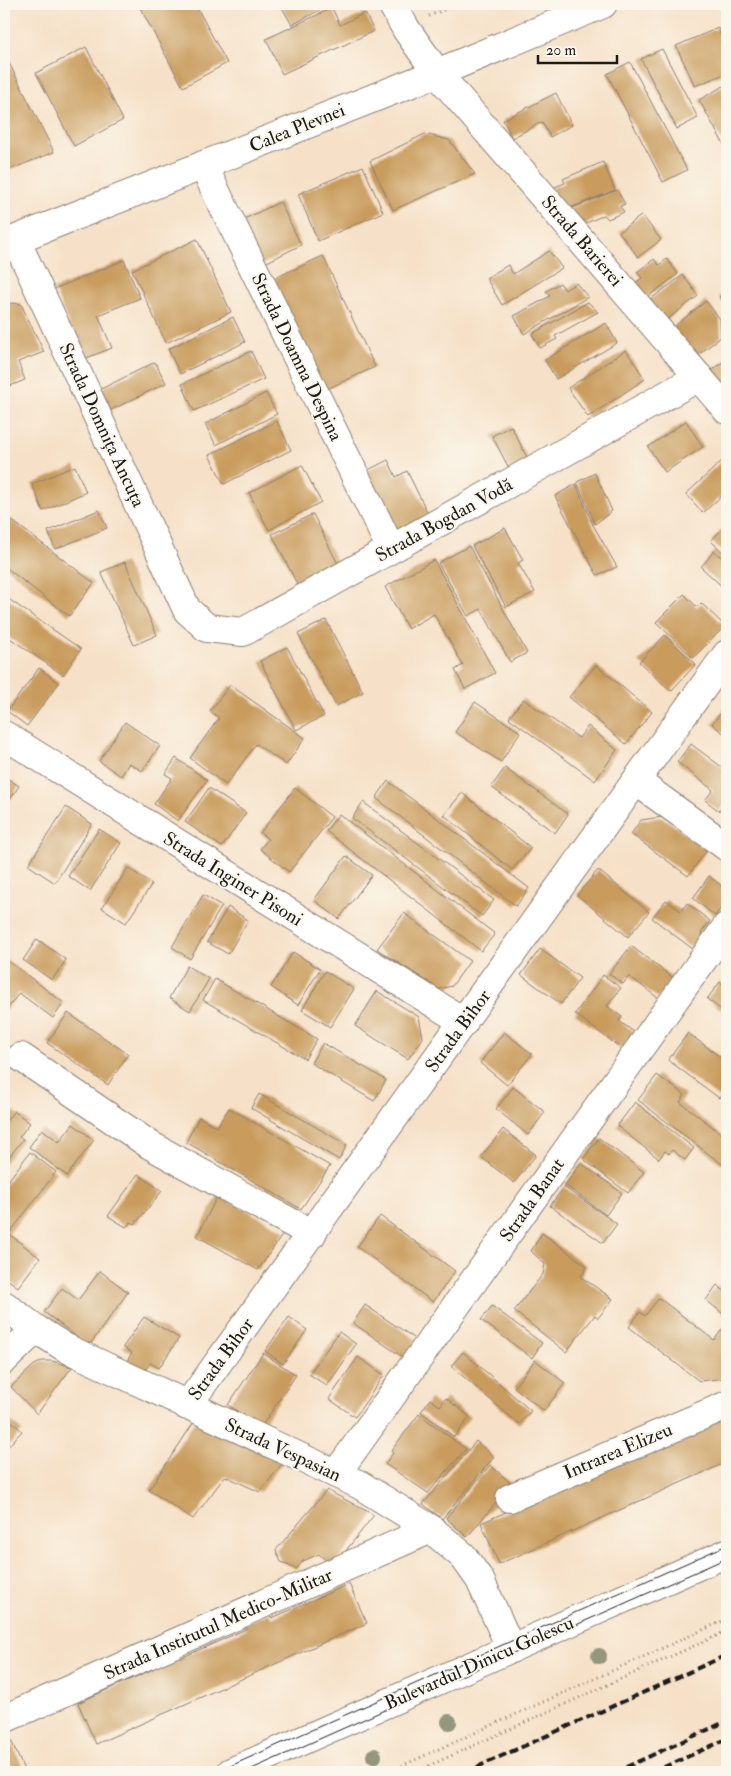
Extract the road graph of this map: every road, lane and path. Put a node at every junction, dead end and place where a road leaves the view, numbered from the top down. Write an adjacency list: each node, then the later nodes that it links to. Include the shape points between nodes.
1 (392, 4): 3 (street, Strada Barierei)
2 (602, 6): 3 (street, Calea Plevnei)
3 (437, 73): 4 (street, Calea Plevnei); 6 (street, Strada Barierei)
4 (203, 165): 5 (street, Calea Plevnei); 8 (street, Strada Doamna Despina)
5 (10, 242): 9 (street, Strada Domnița Ancuța)
6 (699, 377): 7 (street, Strada Barierei); 8 (street, Strada Bogdan Vodă)
7 (727, 410)
8 (391, 550): 9 (street, Strada Bogdan Vodă, via 243,632 207,628)
9 (188, 610)
10 (727, 654): 12 (street, Strada Bihor)
11 (4, 735): 15 (street, Strada Inginer Pisoni)
12 (636, 781): 13 (street); 15 (street, Strada Bihor)
13 (727, 847)
14 (727, 926): 23 (street, Strada Banat)
15 (464, 1022): 17 (street, Strada Bihor)
16 (21, 1057): 17 (street, via 150,1145)
17 (312, 1234): 22 (street, Strada Bihor)
18 (4, 1305): 19 (street, Strada Vespasian)
19 (36, 1329): 20 (street); 22 (street, Strada Vespasian, via 66,1348)
20 (4, 1360)
21 (727, 1405): 24 (street, Intrarea Elizeu)
22 (188, 1406): 23 (street, Strada Vespasian)
23 (336, 1474): 25 (street, Strada Vespasian, via 383,1498)
24 (510, 1498)
25 (431, 1530): 29 (street, Strada Vespasian, via 463,1556 480,1580); 30 (street, Strada Institutul Medico-Militar)
26 (727, 1553): 29 (street, Bulevardul Dinicu Golescu)
27 (727, 1619): 32 (path)
28 (727, 1631): 33 (path)
29 (511, 1649): 31 (street, Bulevardul Dinicu Golescu)
30 (4, 1719)
31 (231, 1772)
32 (388, 1772)
33 (415, 1772)

